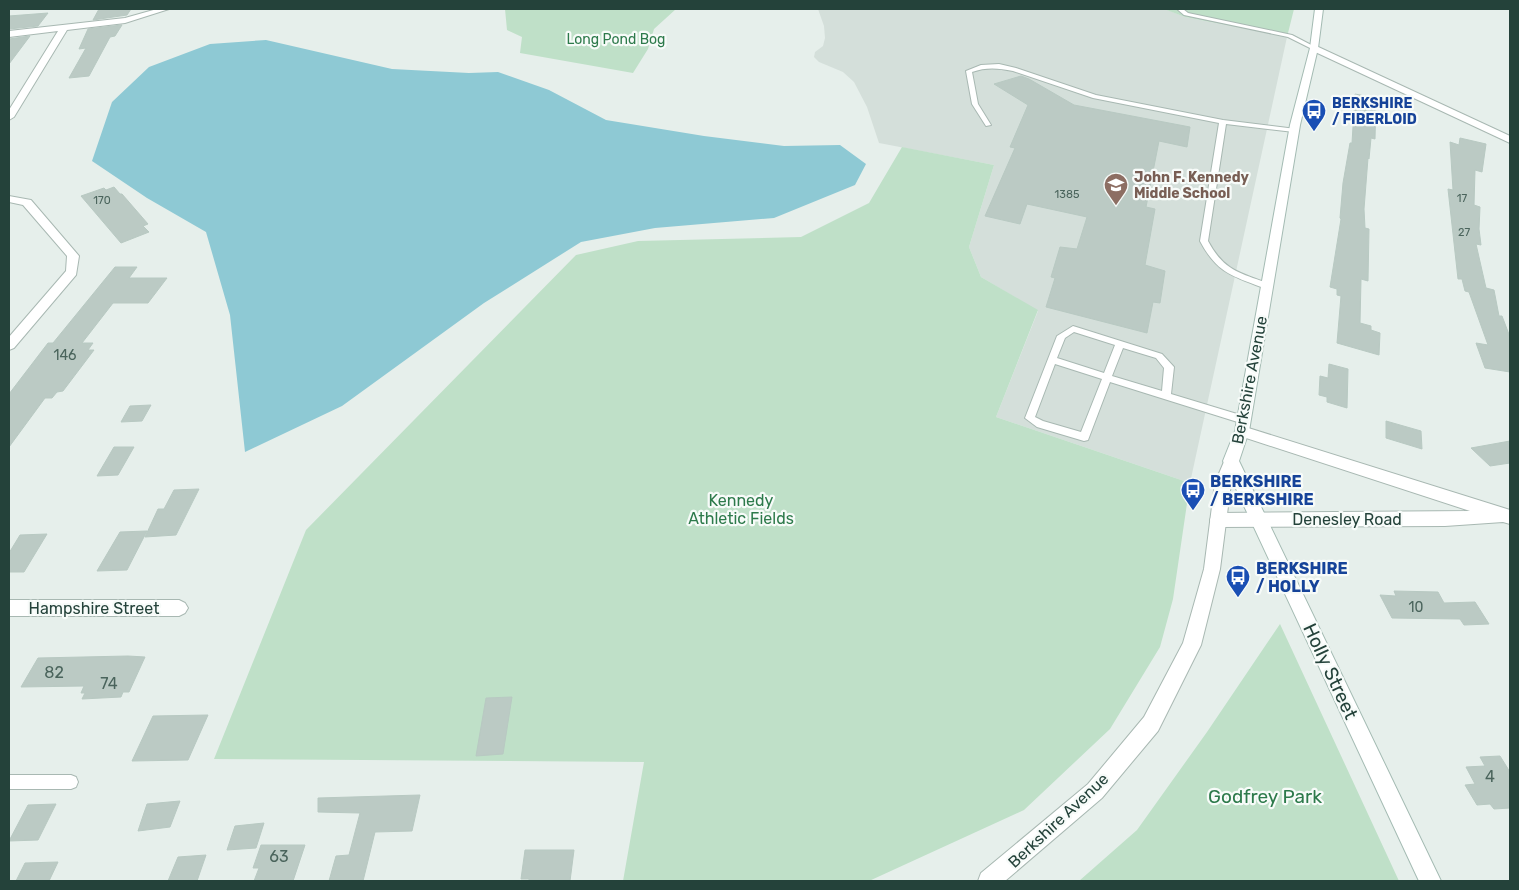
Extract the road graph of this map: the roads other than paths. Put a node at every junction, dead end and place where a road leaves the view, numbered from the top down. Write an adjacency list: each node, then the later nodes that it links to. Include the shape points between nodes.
1 (165, 9): 4 (street, via 125,20)
2 (1180, 9): 6 (lane, via 1186,14 1290,36)
3 (1319, 9): 6 (street, Berkshire Avenue)
4 (64, 28): 5 (street); 7 (street)
5 (9, 34)
6 (1314, 48): 10 (street, Berkshire Avenue); 11 (street)
7 (9, 117)
8 (1223, 122): 9 (lane, via 1095,97 1014,69 982,66 969,71 975,104); 10 (lane); 13 (lane, via 1204,241 1212,258 1227,270)
9 (988, 125)
10 (1294, 130): 13 (street, Berkshire Avenue)
11 (1510, 140)
12 (9, 199): 15 (street, via 27,202 73,256 72,272)
13 (1267, 286): 19 (street, Berkshire Avenue)
14 (1120, 344): 16 (lane, via 1073,329 1061,336); 17 (lane); 18 (lane, via 1159,356 1169,367)
15 (9, 345)
16 (1052, 360): 17 (lane); 17 (lane, via 1030,418 1040,424 1084,437)
17 (1106, 378): 18 (lane)
18 (1166, 396): 19 (lane)
19 (1243, 426): 20 (street, Berkshire Avenue); 21 (street, Denesley Road)
20 (1231, 461): 22 (street, Berkshire Avenue, via 1223,483); 23 (street, Holly Street)
21 (1509, 516): 23 (street, Denesley Road)
22 (1218, 520): 23 (street, Denesley Road); 28 (street, Berkshire Avenue, via 1212,570 1192,646 1151,724 1095,791)
23 (1260, 520): 29 (street, Holly Street)
24 (9, 608): 25 (street, Hampshire Street)
25 (179, 608)
26 (9, 782): 27 (lane)
27 (71, 782)
28 (989, 881)
29 (1430, 881)

